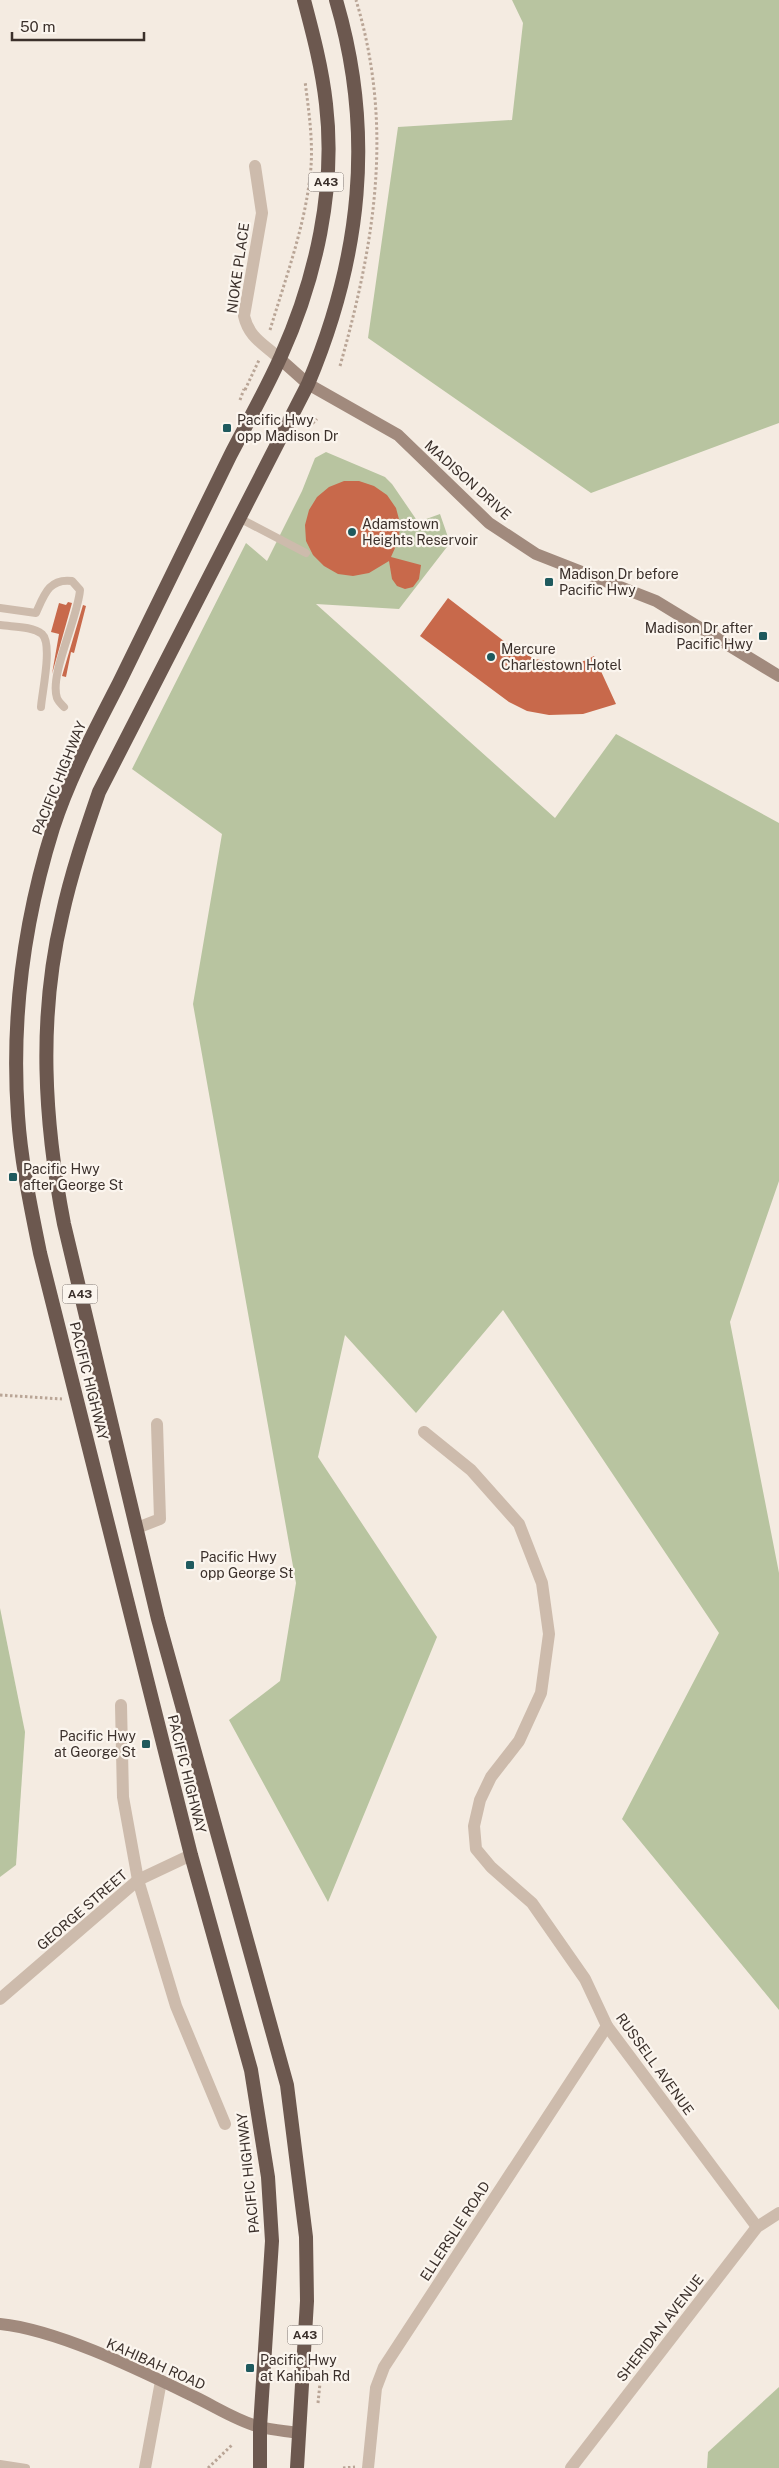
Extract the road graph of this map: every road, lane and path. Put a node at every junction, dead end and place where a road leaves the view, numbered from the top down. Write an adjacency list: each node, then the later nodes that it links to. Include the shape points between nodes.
1 (304, 0): 7 (highway, PACIFIC HIGHWAY / A43, via 319,54 327,106 325,201 307,289)
2 (336, 0): 8 (highway, PACIFIC HIGHWAY / A43, via 354,76 359,128 356,211 342,290 326,342)
3 (305, 80): 5 (path, via 310,124 310,176 300,228)
4 (256, 166): 7 (street, NIOKE PLACE, via 262,213 244,316 253,337)
5 (270, 330)
6 (259, 359): 9 (path, via 244,389)
7 (280, 359): 8 (main road, MADISON DRIVE); 20 (highway, PACIFIC HIGHWAY / A43, via 86,749 54,824 28,923 20,973 15,1047 18,1117 26,1187)
8 (308, 384): 12 (highway, PACIFIC HIGHWAY / A43); 16 (main road, MADISON DRIVE, via 398,436 489,524 536,554 656,601)
9 (247, 391)
10 (317, 419): 11 (path, via 313,423)
11 (308, 421)
12 (239, 518): 13 (lane); 23 (highway, PACIFIC HIGHWAY / A43, via 99,792 71,878 52,974 46,1079 55,1174 88,1328)
13 (306, 553)
14 (0, 608): 18 (lane, via 36,613 51,585 61,579 72,580 80,590 79,607 56,677 57,698)
15 (0, 626): 17 (lane, via 32,630 42,634 48,645)
16 (779, 676)
17 (41, 707)
18 (64, 707)
19 (0, 1395): 20 (path)
20 (77, 1400): 25 (highway, PACIFIC HIGHWAY / A43)
21 (157, 1424): 23 (street, via 160,1519)
22 (424, 1432): 28 (street, RUSSELL AVENUE, via 472,1470 519,1524 542,1583 549,1634 541,1693 519,1741 492,1777 480,1800 474,1826 476,1848 491,1867 532,1902 585,1979)
23 (137, 1528): 35 (highway, PACIFIC HIGHWAY / A43, via 158,1619 287,2085 306,2236 307,2300)
24 (121, 1705): 26 (street, PACIFIC HIGHWAY, via 123,1796)
25 (191, 1855): 26 (street, GEORGE STREET); 34 (highway, PACIFIC HIGHWAY / A43, via 252,2070 268,2177 272,2241)
26 (138, 1880): 27 (street, GEORGE STREET); 29 (street, PACIFIC HIGHWAY, via 176,2006)
27 (0, 2000)
28 (607, 2026): 31 (street, RUSSELL AVENUE); 43 (street, ELLERSLIE ROAD, via 384,2367 376,2388)
29 (225, 2124)
30 (779, 2213): 31 (street, SHERIDAN AVENUE)
31 (757, 2227): 44 (street, SHERIDAN AVENUE)
32 (0, 2324): 33 (main road, KAHIBAH ROAD, via 14,2325 71,2343)
33 (161, 2381): 34 (main road, KAHIBAH ROAD); 39 (street)
34 (260, 2427): 35 (main road, KAHIBAH ROAD); 41 (highway, A43)
35 (298, 2433): 42 (highway, A43)
36 (232, 2445): 40 (path)
37 (0, 2464): 38 (lane)
38 (26, 2468)
39 (145, 2468)
40 (208, 2468)
41 (260, 2468)
42 (297, 2468)
43 (368, 2468)
44 (571, 2468)

